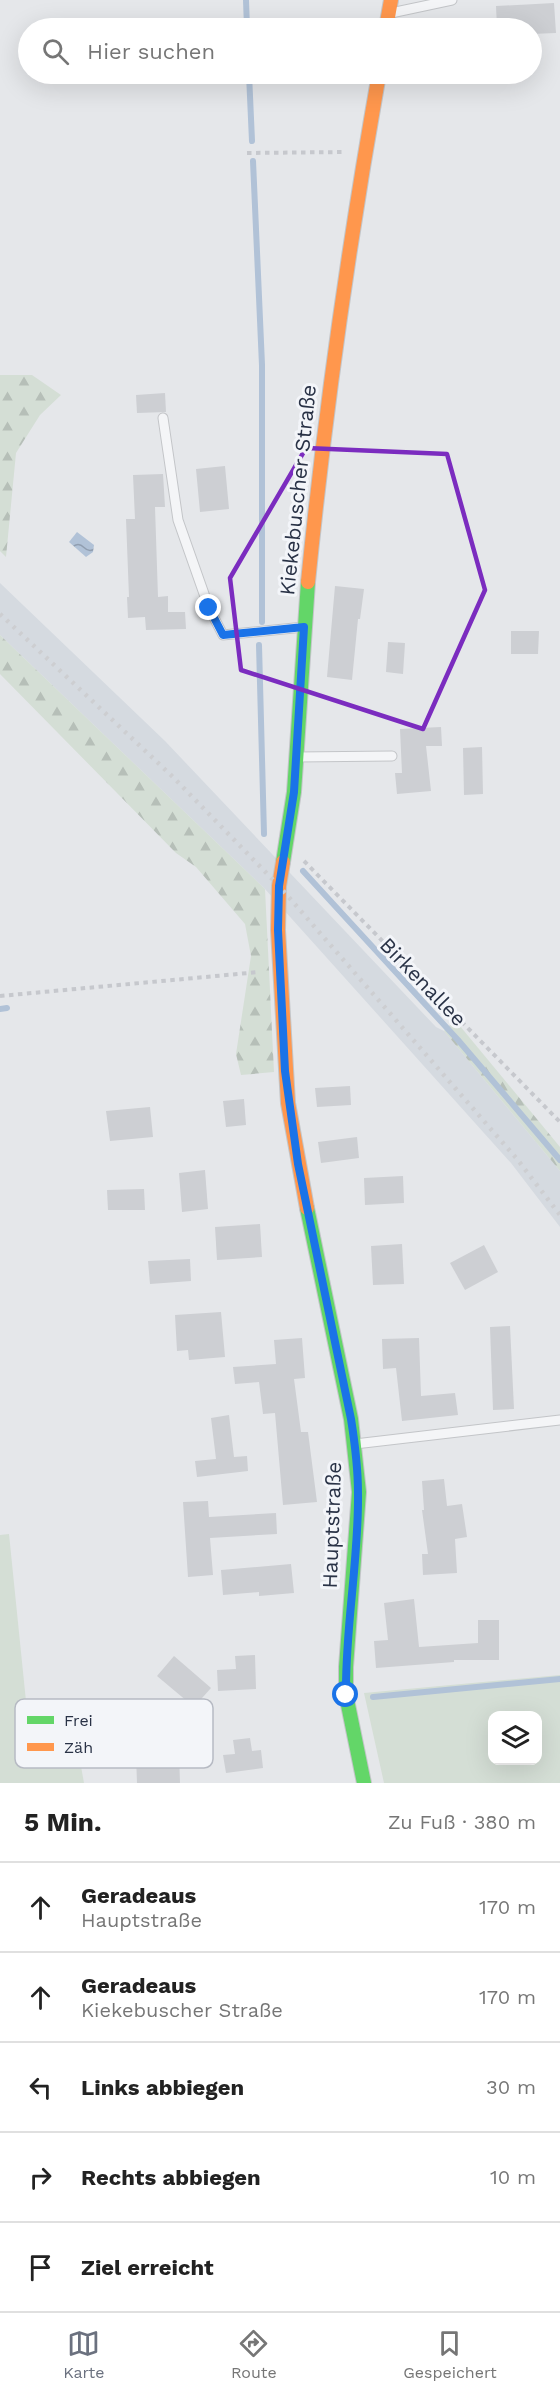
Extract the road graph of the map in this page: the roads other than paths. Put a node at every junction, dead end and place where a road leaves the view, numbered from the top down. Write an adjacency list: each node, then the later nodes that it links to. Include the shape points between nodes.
1 (452, 0): 2 (lane)
2 (390, 7)
3 (377, 84): 5 (street, Kiekebuscher Straße, via 352,226 322,442)
4 (163, 418): 5 (lane, via 178,520 209,608 223,635)
5 (304, 627): 7 (street, Kiekebuscher Straße)
6 (392, 756): 7 (lane)
7 (295, 757): 8 (street, Kiekebuscher Straße, via 294,792 279,886 278,930 285,1071)
8 (298, 1164): 10 (street, Hauptstraße)
9 (560, 1420): 10 (lane)
10 (355, 1444): 11 (street, Hauptstraße, via 358,1513 346,1695)
11 (364, 1783)

